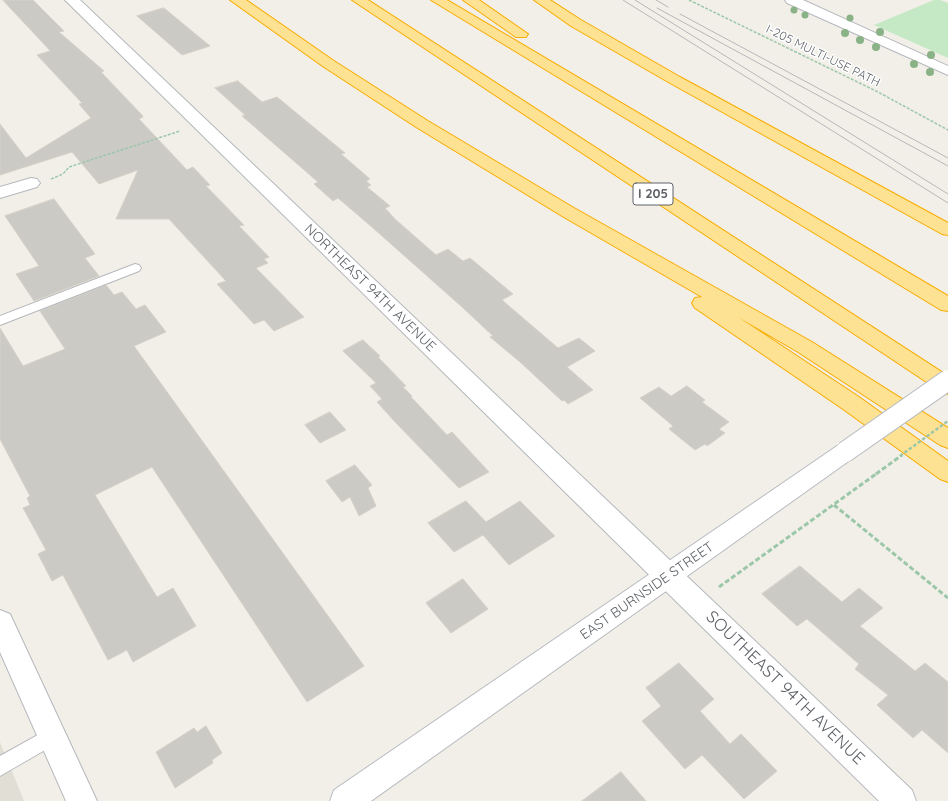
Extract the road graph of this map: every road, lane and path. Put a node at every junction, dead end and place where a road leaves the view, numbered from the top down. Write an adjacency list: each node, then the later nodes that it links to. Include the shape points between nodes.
1 (72, 0): 13 (street, NORTHEAST 94TH AVENUE)
2 (236, 0): 17 (highway, via 422,124)
3 (359, 0): 23 (highway, I 205)
4 (438, 0): 12 (highway)
5 (470, 0): 12 (highway, via 542,48)
6 (541, 0): 18 (highway, via 675,80)
7 (689, 0): 14 (path, I-205 MULTI-USE PATH, via 878,92)
8 (792, 0): 10 (street)
9 (826, 0): 10 (street)
10 (808, 7): 11 (street)
11 (948, 71)
12 (586, 89): 20 (highway)
13 (200, 124): 15 (path, via 69,167 58,176); 28 (street, NORTHEAST 94TH AVENUE)
14 (948, 130)
15 (31, 183): 16 (street)
16 (0, 193)
17 (568, 212): 25 (highway, via 805,347); 26 (highway, via 851,403)
18 (948, 230)
19 (135, 268): 21 (lane)
20 (948, 305)
21 (0, 321)
22 (948, 380): 28 (street, EAST BURNSIDE STREET, bridge)
23 (948, 386)
24 (948, 421): 27 (path, bridge)
25 (948, 439)
26 (948, 473)
27 (834, 505): 29 (path); 30 (path)
28 (668, 575): 35 (street, EAST BURNSIDE STREET); 36 (street, SOUTHEAST 94TH AVENUE)
29 (717, 588)
30 (948, 598)
31 (0, 622): 32 (street)
32 (52, 736): 33 (lane); 34 (street)
33 (0, 767)
34 (82, 801)
35 (345, 801)
36 (901, 801)

